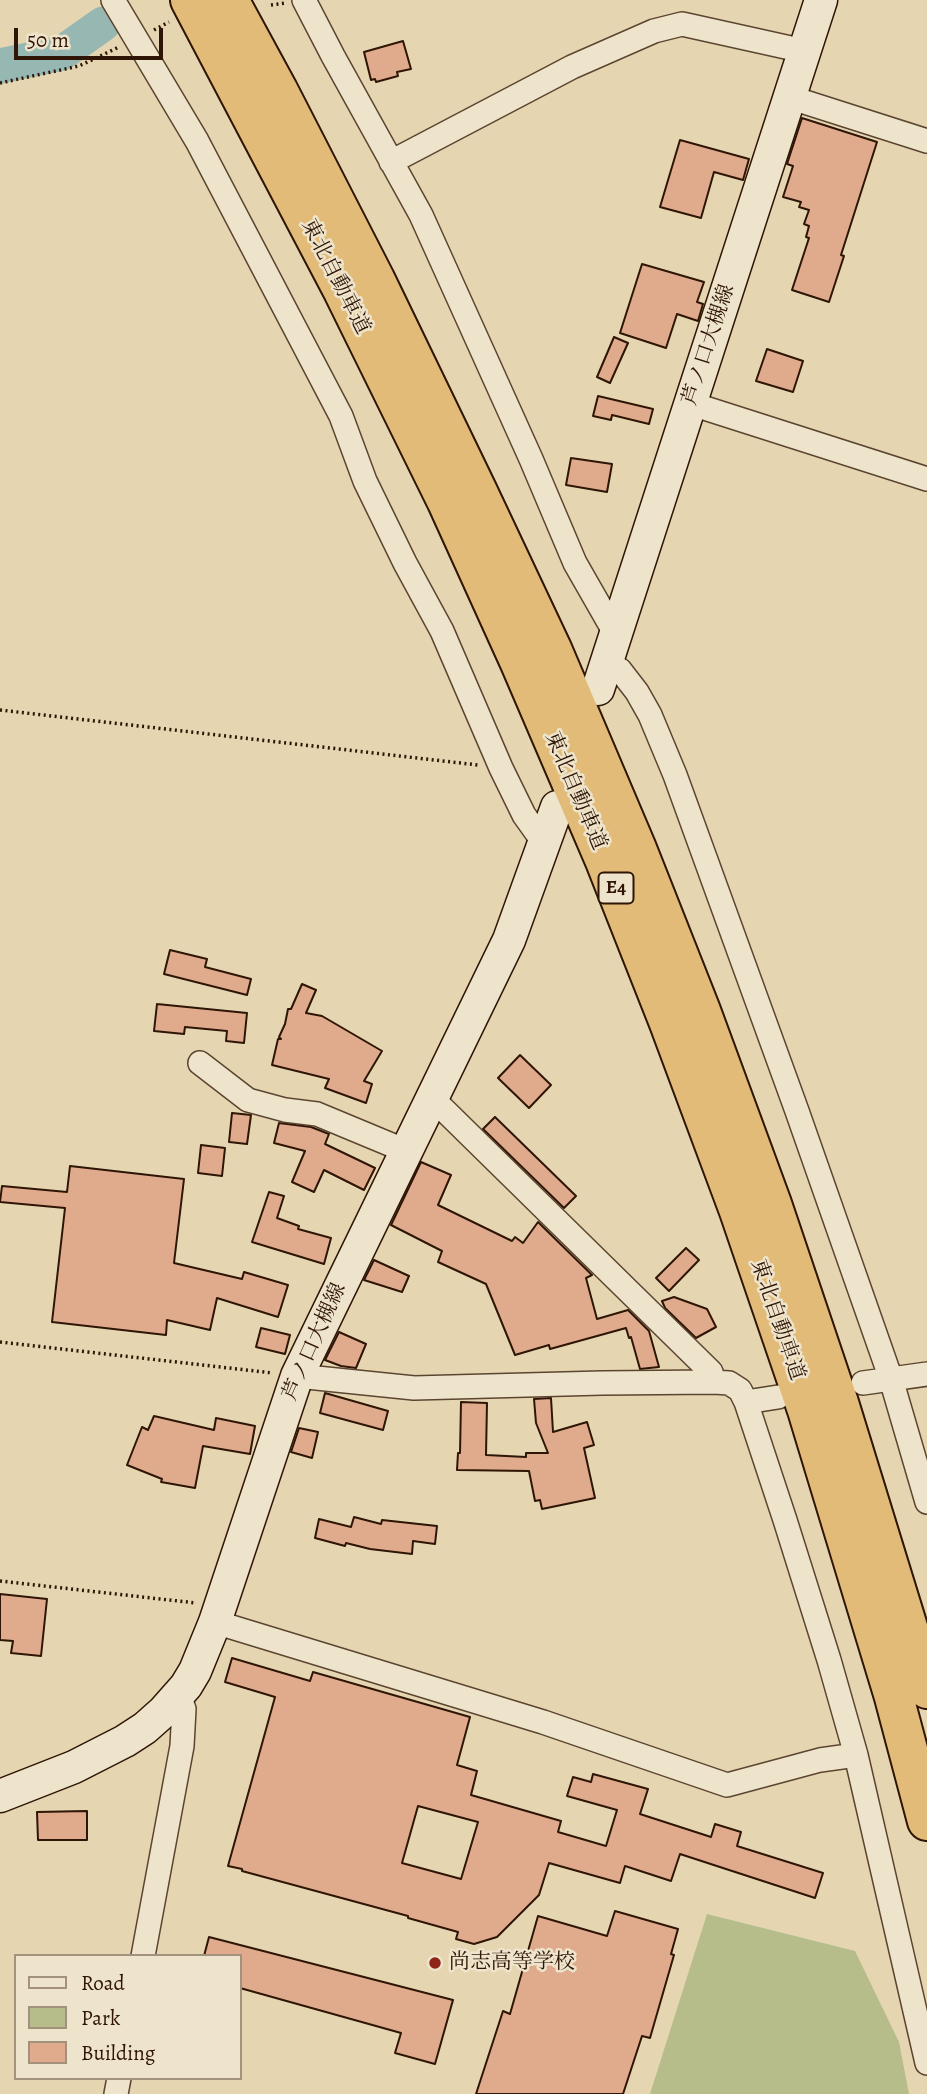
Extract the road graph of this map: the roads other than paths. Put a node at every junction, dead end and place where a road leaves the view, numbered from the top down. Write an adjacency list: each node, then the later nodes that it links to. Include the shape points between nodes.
1 (113, 0): 14 (street, via 197,141 341,416 365,481 442,631 501,768)
2 (190, 0): 31 (highway, 東北自動車道 / E4, via 343,291 447,502 605,861 670,1023 807,1410)
3 (229, 0): 27 (highway, 東北自動車道 / E4, via 375,279 478,490 637,849 772,1204)
4 (304, 0): 9 (street)
5 (821, 0): 6 (main road, 芦ノ口大槻線)
6 (804, 51): 7 (main road, 芦ノ口大槻線); 9 (street, via 682,24 663,29 572,67)
7 (789, 97): 8 (street); 10 (main road, 芦ノ口大槻線)
8 (927, 141)
9 (391, 162): 12 (street, via 421,215 531,459 575,563)
10 (690, 403): 11 (street); 12 (main road, 芦ノ口大槻線)
11 (927, 479)
12 (606, 662): 20 (street, via 620,670 636,692 675,775)
13 (557, 807): 14 (main road, 芦ノ口大槻線)
14 (544, 843): 16 (main road, 芦ノ口大槻線, via 509,940)
15 (200, 1063): 17 (street, via 248,1100 317,1114)
16 (432, 1098): 17 (main road, 芦ノ口大槻線); 21 (street, via 711,1372)
17 (406, 1151): 19 (main road, 芦ノ口大槻線)
18 (927, 1374): 20 (street)
19 (297, 1376): 21 (street, via 414,1388); 26 (main road, 芦ノ口大槻線)
20 (891, 1379): 22 (street); 25 (street)
21 (713, 1382): 24 (street, via 729,1383 740,1390)
22 (863, 1383)
23 (778, 1397): 24 (street)
24 (746, 1402): 29 (street)
25 (927, 1502)
26 (218, 1614): 28 (main road, 芦ノ口大槻線, via 195,1671); 29 (street, via 727,1785)
27 (927, 1689)
28 (177, 1697): 30 (main road, 芦ノ口大槻線, via 145,1728 106,1752); 32 (street, via 184,1709 182,1746)
29 (856, 1755): 33 (street)
30 (0, 1796)
31 (927, 1821)
32 (143, 1954)
33 (927, 2063)

